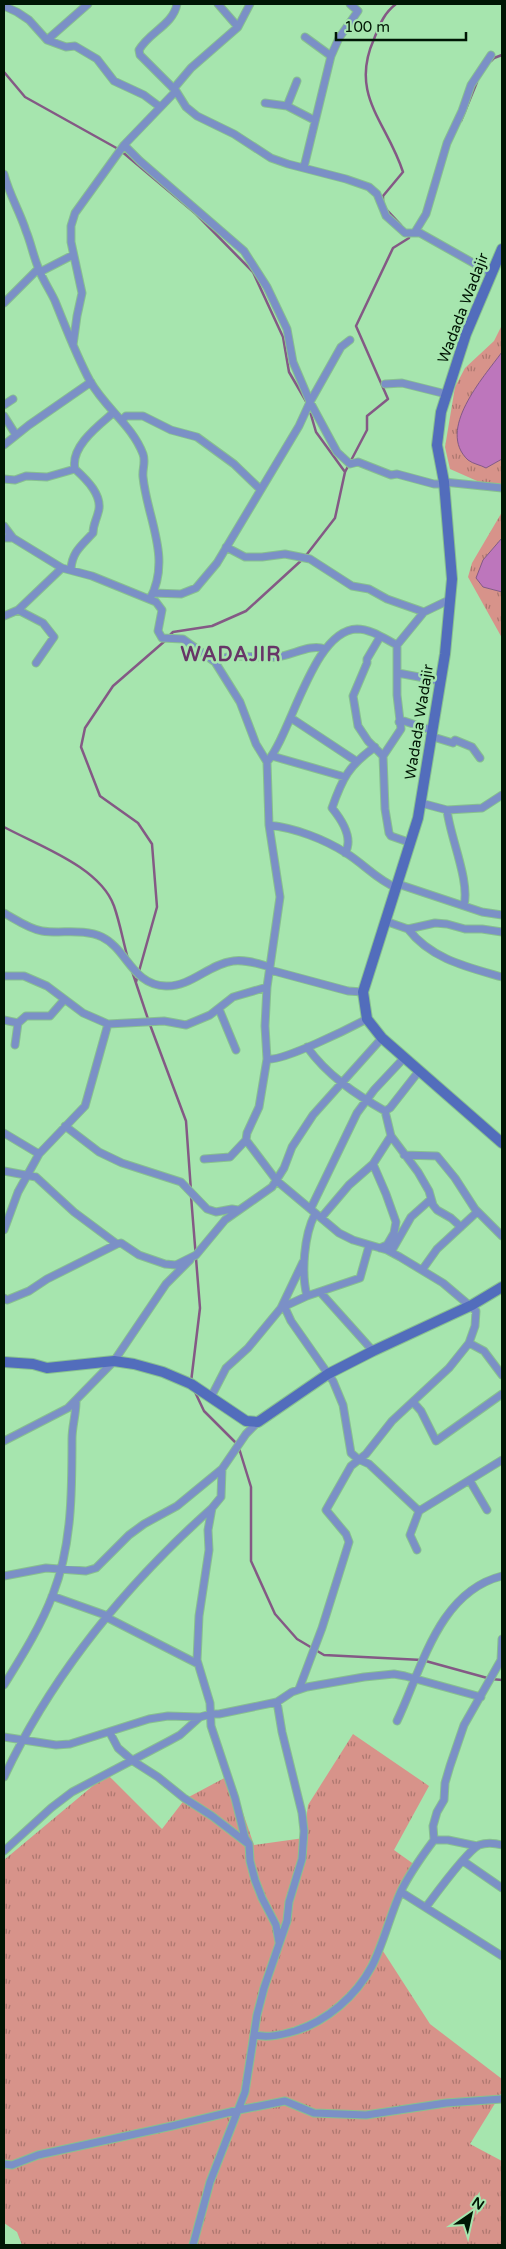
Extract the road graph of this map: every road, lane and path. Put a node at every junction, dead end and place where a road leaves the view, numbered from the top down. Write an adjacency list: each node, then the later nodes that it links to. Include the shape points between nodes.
1 (88, 4): 9 (street)
2 (177, 4): 13 (street, via 171,18 139,50 146,62)
3 (218, 4): 7 (street)
4 (250, 4): 7 (street)
5 (350, 4): 10 (street, via 358,11)
6 (4, 6): 9 (street, via 29,20)
7 (238, 27): 13 (street, via 192,68)
8 (306, 37): 10 (street)
9 (47, 40): 16 (street, via 66,47 75,46 97,59 114,82 144,95)
10 (331, 56): 17 (street)
11 (491, 56): 22 (street, via 471,85 447,143 426,214)
12 (297, 81): 15 (street)
13 (174, 89): 16 (street); 19 (street, via 186,107 197,116 234,134 271,158)
14 (266, 103): 15 (street)
15 (287, 106): 17 (street)
16 (160, 107): 18 (street)
17 (314, 120): 19 (street)
18 (124, 144): 24 (street, via 74,213); 34 (street, via 244,252 267,287 287,329 293,362)
19 (304, 167): 22 (street, via 369,187 377,194 386,216 396,226 405,233)
20 (4, 174): 21 (street)
21 (5, 187): 25 (street, via 26,230)
22 (415, 232): 26 (street)
23 (502, 249): 26 (street, Wadada Wadajir)
24 (72, 255): 25 (street); 29 (street, via 82,293)
25 (39, 270): 27 (street); 29 (street)
26 (491, 274): 32 (street, Wadada Wadajir)
27 (4, 303)
28 (350, 340): 34 (street, via 340,347)
29 (73, 348): 30 (street)
30 (91, 382): 36 (street); 39 (street)
31 (385, 384): 32 (street, via 413,384)
32 (446, 394): 43 (street, Wadada Wadajir, via 437,446)
33 (13, 399): 35 (street)
34 (310, 402): 43 (street, via 337,452 350,464 358,462 388,474 434,484); 44 (street, via 299,426)
35 (4, 405)
36 (113, 412): 38 (street); 41 (street, via 78,450 73,460)
37 (4, 416): 39 (street)
38 (122, 420): 44 (street, via 126,416 144,416 171,430 197,437); 52 (street, via 145,458 143,478 160,563)
39 (16, 435): 40 (street)
40 (4, 445)
41 (75, 469): 42 (street, via 47,476); 51 (street, via 96,494 99,508 93,533 83,541 72,558)
42 (4, 479)
43 (444, 483): 45 (street); 53 (street, Wadada Wadajir)
44 (260, 488): 49 (street)
45 (502, 488)
46 (4, 526): 48 (street)
47 (4, 538): 48 (street)
48 (13, 538): 50 (street)
49 (226, 547): 52 (street, via 218,563 196,588 181,594); 55 (street, via 245,557 285,554 310,559 352,586 369,589)
50 (62, 568): 51 (street); 54 (street)
51 (71, 569): 52 (street)
52 (151, 596): 61 (street, via 162,610 158,631 162,638 183,639)
53 (451, 599): 55 (street); 63 (street, Wadada Wadajir)
54 (18, 610): 56 (street); 60 (street, via 43,623 54,637)
55 (424, 612): 58 (street)
56 (4, 616)
57 (380, 636): 58 (street); 59 (street, via 356,629 337,636); 67 (street, via 353,696 358,726)
58 (396, 645): 62 (street)
59 (325, 649): 61 (street, via 277,657 227,657); 64 (street, via 304,685)
60 (36, 662)
61 (215, 662): 70 (street, via 237,697 256,744)
62 (398, 673): 63 (street); 65 (street)
63 (440, 681): 66 (street, Wadada Wadajir)
64 (291, 718): 70 (street); 71 (street)
65 (399, 722): 66 (street, via 404,721); 68 (street, via 397,736)
66 (431, 733): 69 (street, via 472,747); 74 (street, Wadada Wadajir)
67 (374, 747): 68 (street); 71 (street)
68 (383, 756): 77 (street, via 389,833)
69 (480, 758)
70 (270, 759): 72 (street); 76 (street)
71 (356, 761): 72 (street)
72 (345, 778): 78 (street, via 332,808 345,827 348,846)
73 (502, 795): 75 (street, via 482,808)
74 (421, 803): 75 (street); 77 (street, Wadada Wadajir)
75 (446, 810): 80 (street, via 465,888)
76 (269, 825): 78 (street, via 304,834); 86 (street, via 280,897)
77 (411, 844): 79 (street, Wadada Wadajir)
78 (345, 853): 79 (street, via 384,883)
79 (397, 886): 80 (street); 83 (street, Wadada Wadajir)
80 (464, 905): 82 (street)
81 (4, 914): 86 (street, via 38,930 86,933 103,938 116,948 130,968 158,986 181,984 236,960)
82 (502, 915)
83 (385, 921): 84 (street); 90 (street, Wadada Wadajir)
84 (408, 929): 85 (street, via 435,923); 88 (street, via 418,941 450,962)
85 (502, 932)
86 (270, 969): 89 (street); 90 (street)
87 (4, 976): 91 (street, via 24,976 47,986)
88 (502, 977)
89 (267, 988): 92 (street, via 234,997); 102 (street)
90 (362, 992): 93 (street, Wadada Wadajir)
91 (64, 1000): 95 (street, via 50,1016 26,1016); 96 (street)
92 (219, 1009): 96 (street, via 186,1025 164,1021); 100 (street)
93 (367, 1019): 97 (street, Wadada Wadajir); 99 (street)
94 (4, 1020): 95 (street)
95 (18, 1023): 98 (street)
96 (108, 1024): 107 (street, via 85,1106)
97 (382, 1038): 101 (street, Wadada Wadajir); 104 (street)
98 (15, 1045)
99 (307, 1047): 102 (street, via 295,1054); 104 (street)
100 (236, 1050)
101 (404, 1058): 103 (street, Wadada Wadajir); 105 (street)
102 (267, 1059): 110 (street, via 258,1107)
103 (419, 1071): 106 (street); 111 (street, Wadada Wadajir)
104 (342, 1083): 105 (street); 118 (street, via 313,1115 292,1147)
105 (365, 1101): 106 (street); 122 (street, via 348,1130)
106 (385, 1112): 109 (street)
107 (65, 1126): 112 (street); 120 (street, via 99,1152 181,1182 207,1209 216,1212)
108 (4, 1133): 112 (street)
109 (391, 1136): 113 (street); 115 (street)
110 (246, 1140): 114 (street, via 230,1156); 118 (street)
111 (501, 1141)
112 (39, 1154): 117 (street)
113 (404, 1155): 119 (street, via 429,1191); 121 (street, via 437,1156)
114 (204, 1159)
115 (372, 1164): 122 (street); 130 (street, via 396,1222 394,1234 387,1245)
116 (4, 1171): 117 (street)
117 (27, 1175): 126 (street); 128 (street, via 36,1177 74,1212)
118 (277, 1181): 120 (street); 122 (street)
119 (430, 1200): 124 (street, via 437,1210); 131 (street, via 411,1217)
120 (238, 1210): 133 (street)
121 (478, 1212): 124 (street); 125 (street)
122 (316, 1213): 129 (street, via 339,1232); 132 (street, via 308,1229)
123 (502, 1223): 125 (street)
124 (461, 1227): 134 (street, via 437,1249)
125 (496, 1229): 127 (street)
126 (4, 1230)
127 (502, 1236)
128 (118, 1244): 133 (street, via 165,1264 176,1265); 138 (street, via 29,1291 7,1300)
129 (369, 1246): 130 (street); 136 (street, via 360,1278)
130 (380, 1248): 131 (street)
131 (391, 1252): 134 (street)
132 (305, 1257): 137 (street); 140 (street)
133 (191, 1259): 143 (street, via 166,1284)
134 (422, 1270): 139 (street)
135 (502, 1287): 139 (street)
136 (321, 1293): 137 (street); 142 (street)
137 (307, 1296): 140 (street)
138 (4, 1298)
139 (472, 1305): 141 (street, via 476,1311 475,1326); 142 (street)
140 (283, 1308): 145 (street); 148 (street, via 226,1368)
141 (469, 1343): 146 (street, via 484,1351); 150 (street, via 449,1368)
142 (373, 1351): 145 (street)
143 (114, 1361): 144 (street, via 47,1368); 148 (street, via 163,1372); 149 (street)
144 (4, 1362)
145 (328, 1374): 151 (street); 153 (street, via 343,1405 351,1453)
146 (502, 1375)
147 (502, 1394): 150 (street, via 436,1441)
148 (211, 1397): 151 (street, via 246,1421)
149 (76, 1402): 152 (street); 161 (street, via 72,1431 70,1521)
150 (413, 1402): 153 (street)
151 (258, 1422): 155 (street)
152 (4, 1440)
153 (358, 1459): 159 (street, via 369,1464); 170 (street, via 326,1510 349,1542)
154 (502, 1460): 156 (street)
155 (222, 1469): 157 (street, via 221,1497); 161 (street, via 178,1506 136,1529 96,1568 86,1571)
156 (470, 1481): 158 (street); 159 (street, via 443,1494)
157 (212, 1508): 165 (street, via 149,1568); 167 (street, via 199,1616)
158 (487, 1510)
159 (419, 1512): 160 (street, via 410,1535)
160 (417, 1550)
161 (60, 1569): 162 (street, via 46,1568); 164 (street)
162 (4, 1576)
163 (502, 1576): 168 (street, via 483,1583 456,1604 429,1647)
164 (52, 1596): 165 (street); 169 (street)
165 (107, 1617): 167 (street); 178 (street, via 53,1686)
166 (502, 1639): 171 (street, via 501,1660)
167 (198, 1664): 173 (street, via 206,1686)
168 (416, 1680): 170 (street, via 394,1674); 171 (street); 175 (street)
169 (4, 1685)
170 (299, 1690): 172 (street)
171 (481, 1696): 181 (street, via 464,1725 450,1766 444,1800 433,1826)
172 (278, 1702): 173 (street); 190 (street, via 304,1831 302,1859)
173 (210, 1714): 174 (street); 182 (street)
174 (200, 1716): 176 (street, via 168,1716); 179 (street, via 180,1735)
175 (397, 1721)
176 (110, 1733): 178 (street, via 56,1745); 179 (street, via 118,1748)
177 (4, 1737): 178 (street)
178 (24, 1739): 180 (street)
179 (133, 1761): 182 (street); 185 (street, via 72,1792)
180 (4, 1776)
181 (434, 1840): 184 (street); 188 (street)
182 (249, 1844): 190 (street, via 255,1880 276,1925)
183 (502, 1845): 184 (street)
184 (477, 1846): 186 (street)
185 (4, 1851)
186 (463, 1861): 187 (street); 189 (street)
187 (502, 1888)
188 (401, 1892): 189 (street); 192 (street, via 372,1966 358,1988 323,2018 305,2028 279,2036)
189 (426, 1907): 191 (street)
190 (279, 1943): 192 (street, via 264,1988)
191 (502, 1956)
192 (254, 2035): 194 (street)
193 (502, 2099): 194 (street, via 446,2103 366,2115 314,2113 285,2101)
194 (239, 2110): 195 (street, via 38,2155 12,2165); 196 (street, via 210,2182)
195 (4, 2164)
196 (192, 2245)

